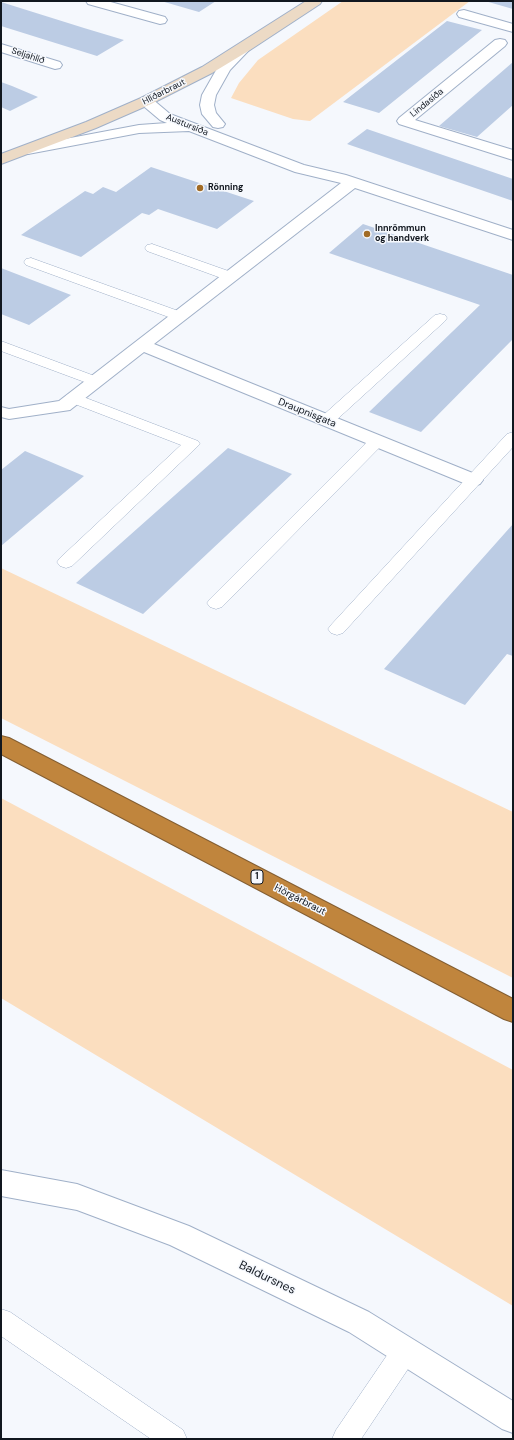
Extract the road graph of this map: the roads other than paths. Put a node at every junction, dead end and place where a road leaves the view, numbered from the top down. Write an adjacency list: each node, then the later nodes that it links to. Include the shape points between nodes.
1 (93, 1): 4 (street)
2 (315, 1): 7 (main road, Hlíðarbraut)
3 (464, 14): 5 (street)
4 (160, 20)
5 (513, 28)
6 (500, 43): 14 (street, Lindasíða, via 404,121)
7 (245, 47): 10 (main road, Hlíðarbraut); 11 (street, via 224,68 209,95 209,114)
8 (1, 48): 9 (street, Seljahlíð)
9 (55, 65)
10 (146, 101): 11 (street, Austursíða, via 181,109); 12 (street, Austursíða, via 165,117); 13 (main road, Hlíðarbraut)
11 (218, 124): 16 (street, Austursíða)
12 (199, 130): 13 (street, via 164,127 139,129); 16 (street, Austursíða, via 300,169)
13 (28, 150): 15 (main road, Hlíðarbraut)
14 (513, 155)
15 (1, 159)
16 (346, 180): 17 (street, Austursíða); 20 (street)
17 (513, 235)
18 (152, 248): 20 (lane)
19 (31, 262): 21 (lane)
20 (229, 276): 21 (street)
21 (179, 316): 24 (street)
22 (440, 318): 28 (lane)
23 (1, 346): 25 (lane)
24 (141, 346): 25 (street); 28 (street, Draupnisgata)
25 (96, 381): 26 (street)
26 (73, 398): 27 (street, via 64,406 9,414); 32 (lane, via 192,444)
27 (1, 412)
28 (326, 421): 30 (street, Draupnisgata)
29 (513, 437): 31 (lane)
30 (377, 441): 31 (street, Draupnisgata); 33 (lane)
31 (473, 480): 34 (lane)
32 (66, 562)
33 (216, 603)
34 (338, 629)
35 (1, 744): 36 (highway, Hörgárbraut / 1)
36 (513, 1010)
37 (1, 1183): 39 (street, Baldursnes, via 77,1197 179,1235 359,1322)
38 (1, 1321): 41 (lane)
39 (405, 1351): 40 (street, Baldursnes); 42 (lane)
40 (513, 1418)
41 (174, 1439)
42 (345, 1439)

